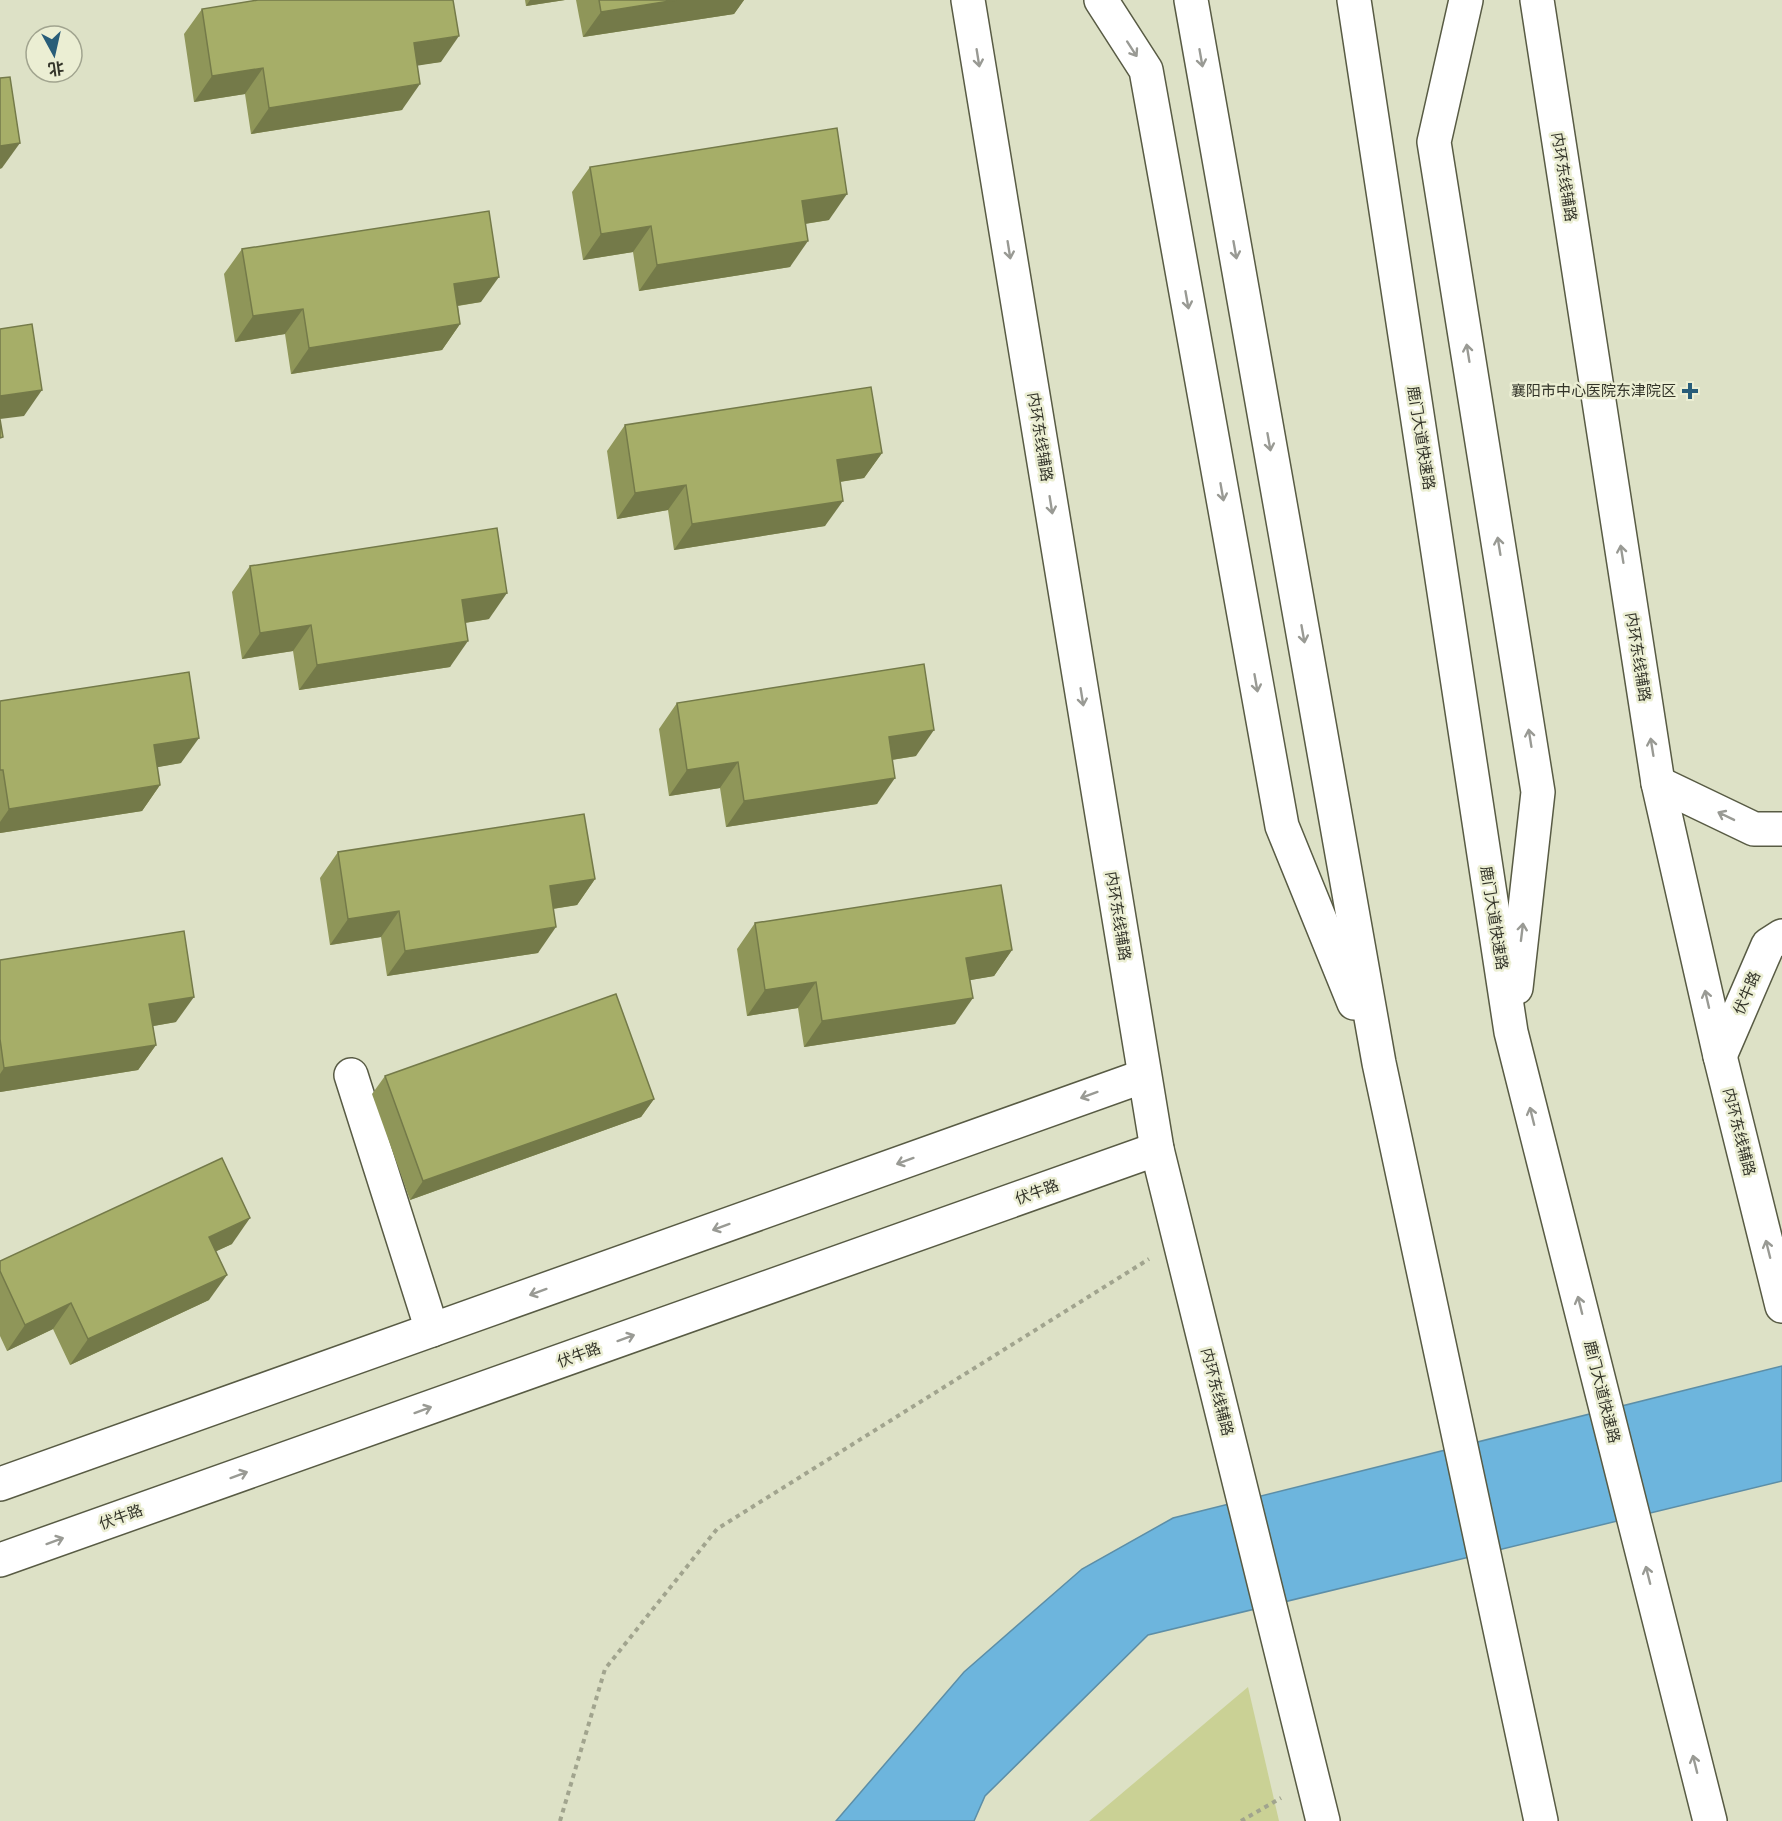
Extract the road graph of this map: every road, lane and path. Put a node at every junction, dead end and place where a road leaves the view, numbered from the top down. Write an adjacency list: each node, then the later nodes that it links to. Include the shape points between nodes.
1 (969, 0): 14 (main road, 内环东线辅路, one-way to 14)
2 (1101, 0): 12 (main road, one-way to 12, via 1146,70 1282,826)
3 (1191, 0): 12 (main road, one-way to 12)
4 (1354, 0): 10 (main road, 鹿门大道快速路)
5 (1466, 0): 10 (main road, one-way to 5, via 1538,792 1434,142)
6 (1537, 0): 7 (main road, 内环东线辅路, one-way to 6)
7 (1658, 783): 8 (main road, one-way to 7, via 1754,829); 11 (main road, 内环东线辅路, one-way to 7)
8 (1782, 829)
9 (1782, 936): 11 (main road, 伏牛路, via 1768,945)
10 (1511, 1032): 26 (main road, 鹿门大道快速路, one-way to 10)
11 (1720, 1056): 17 (main road, 内环东线辅路, one-way to 11)
12 (1379, 1063): 25 (main road)
13 (351, 1075): 18 (main road)
14 (1144, 1076): 15 (main road, 内环东线辅路); 18 (main road, one-way to 18)
15 (1157, 1149): 16 (main road, 内环东线辅路); 20 (main road, 伏牛路, one-way to 15)
16 (1180, 1239): 21 (main road, 内环东线辅路); 22 (path, via 717,1529 604,1669)
17 (1782, 1306)
18 (432, 1330): 19 (main road)
19 (0, 1484)
20 (0, 1560)
21 (1313, 1779): 23 (path); 24 (main road, 内环东线辅路)
22 (560, 1821)
23 (1241, 1821)
24 (1323, 1821)
25 (1541, 1821)
26 (1710, 1821)

